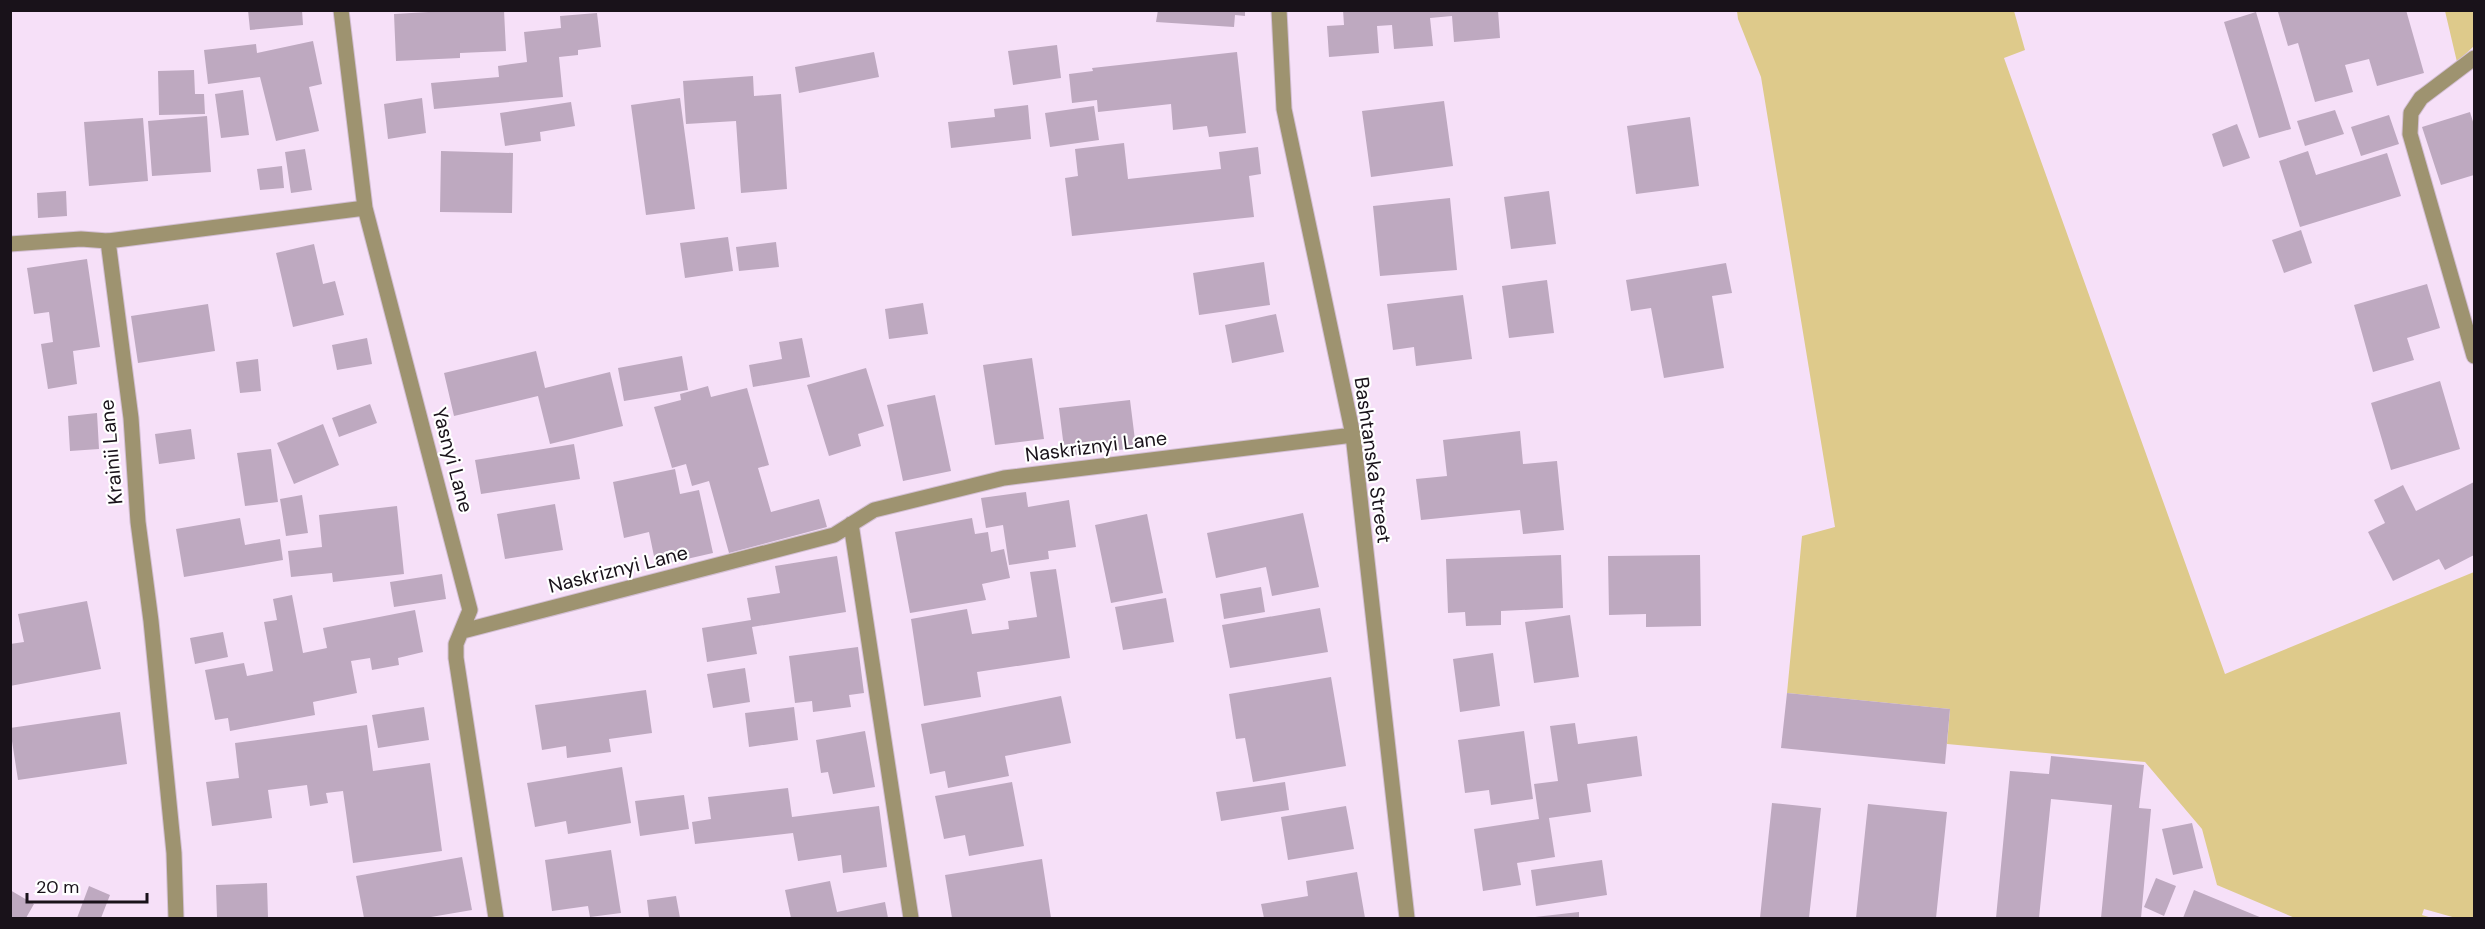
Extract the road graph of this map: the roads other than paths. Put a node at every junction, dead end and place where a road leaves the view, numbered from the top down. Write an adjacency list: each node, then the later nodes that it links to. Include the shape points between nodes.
1 (341, 10): 4 (street, Yasnyi Lane)
2 (1279, 10): 8 (street, Bashtanska Street, via 1284,109)
3 (2475, 58): 7 (street, via 2421,98 2411,113 2410,134)
4 (366, 208): 5 (street); 10 (street, Yasnyi Lane, via 470,610)
5 (108, 241): 6 (street); 11 (street, Krainii Lane, via 131,418 138,522 174,853)
6 (10, 244)
7 (2475, 356)
8 (1353, 435): 9 (street, Naskriznyi Lane, via 1004,478 874,510); 14 (street, Bashtanska Street)
9 (850, 524): 10 (street, Naskriznyi Lane, via 834,535); 13 (street)
10 (463, 630): 12 (street, Yasnyi Lane, via 456,644 456,658)
11 (176, 918)
12 (496, 918)
13 (911, 918)
14 (1407, 918)

